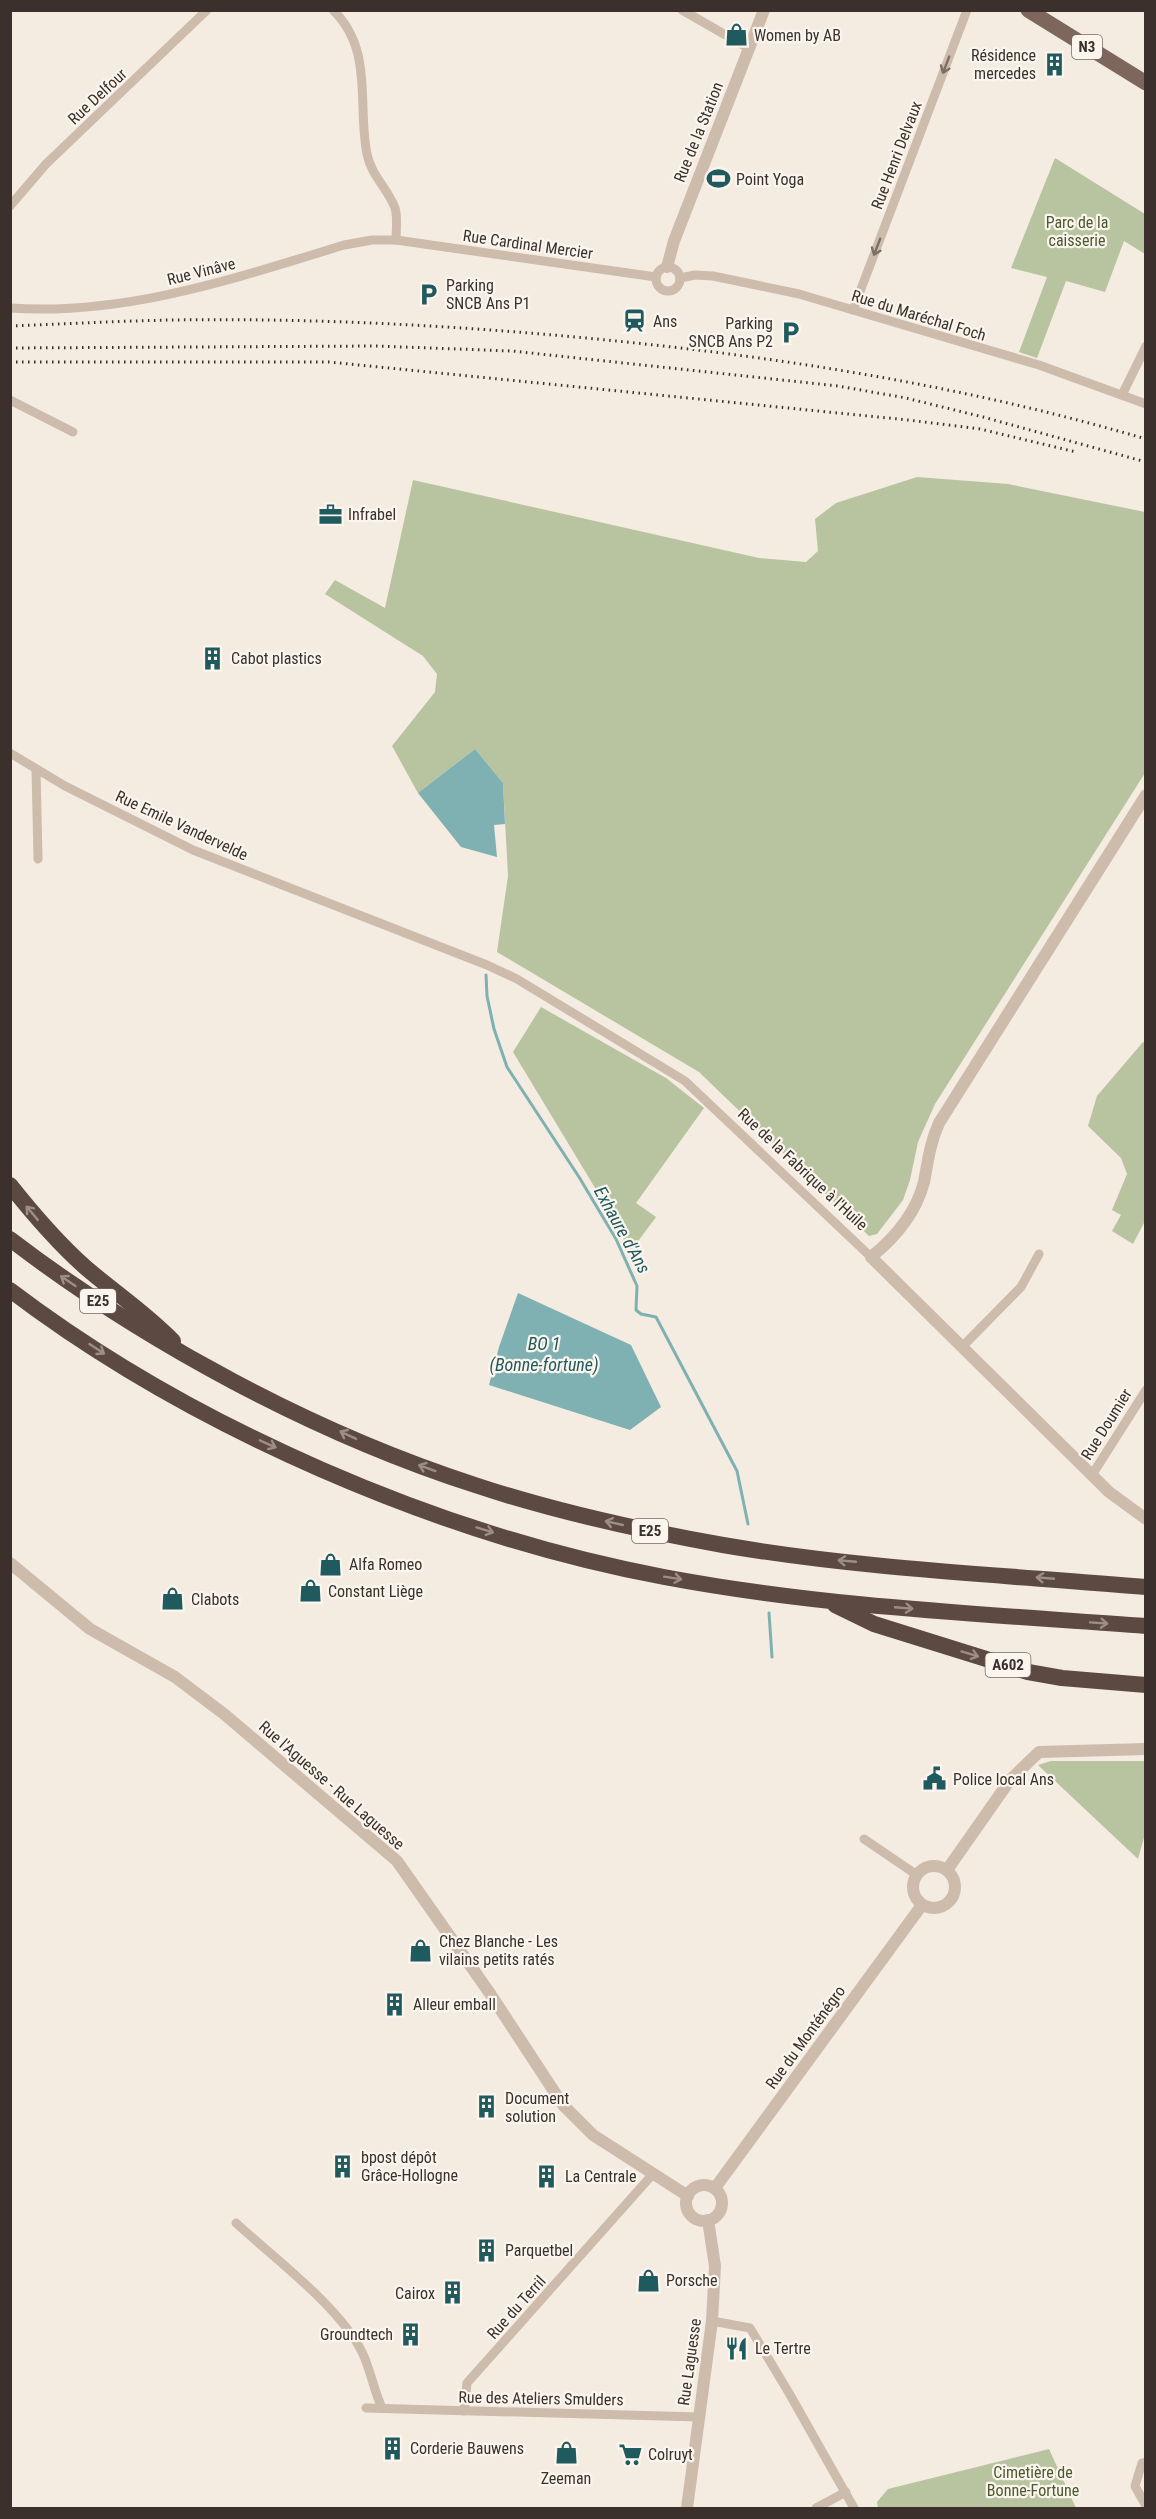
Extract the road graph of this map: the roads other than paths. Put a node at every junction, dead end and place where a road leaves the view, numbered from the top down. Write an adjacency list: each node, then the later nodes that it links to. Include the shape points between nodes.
1 (207, 10): 10 (street, Rue Delfour, via 46,164)
2 (333, 10): 11 (street, via 352,33 359,50 368,155 395,208)
3 (682, 10): 7 (street)
4 (764, 10): 7 (street, Rue de la Station)
5 (967, 10): 16 (street, Rue Henri Delvaux, one-way to 16)
6 (1036, 12): 8 (main road, N3); 9 (main road, N3)
7 (750, 49): 12 (street, Rue de la Station, via 682,218)
8 (1146, 72)
9 (1146, 83)
10 (10, 206)
11 (396, 240): 13 (street, Rue Cardinal Mercier); 15 (street, Rue Vinâve, via 344,245 229,280 134,301)
12 (668, 267): 13 (street); 14 (street, via 676,270)
13 (656, 277): 14 (street, via 658,286 666,291 676,287)
14 (680, 278): 16 (street, Rue du Maréchal Foch, via 704,275 747,282)
15 (10, 308)
16 (853, 310): 18 (street, Rue du Maréchal Foch, via 1039,365)
17 (1146, 346): 18 (street)
18 (1122, 395): 20 (street, Rue du Maréchal Foch)
19 (10, 400): 21 (street)
20 (1146, 404)
21 (73, 432)
22 (10, 753): 23 (street, Rue Emile Vandervelde)
23 (36, 768): 25 (street); 26 (street, Rue Emile Vandervelde, via 193,850)
24 (1146, 795): 30 (street, via 939,1123 920,1195 908,1218)
25 (38, 859)
26 (381, 924): 30 (street, Rue de la Fabrique à l'Huile, via 517,979 685,1081)
27 (10, 1185): 33 (highway, one-way to 27, via 153,1320 58,1241)
28 (10, 1239): 33 (highway, E25, one-way to 28)
29 (1039, 1254): 32 (street, via 1021,1287)
30 (871, 1257): 32 (street, Rue de la Fabrique à l'Huile)
31 (10, 1290): 39 (highway, E25, one-way to 39, via 142,1379 244,1433 402,1502 565,1554 663,1577)
32 (962, 1347): 35 (street, Rue de la Fabrique à l'Huile)
33 (189, 1357): 38 (highway, E25, one-way to 33, via 820,1559 714,1543 561,1511 474,1485 374,1447)
34 (1146, 1390): 35 (street, Rue Doumier)
35 (1092, 1475): 36 (street, Rue de la Fabrique à l'Huile)
36 (1146, 1519)
37 (10, 1563): 47 (street, Rue l'Aguesse - Rue Laguesse, via 90,1629 175,1677 224,1714 397,1861 563,2105 593,2135)
38 (1146, 1587)
39 (825, 1600): 40 (highway, E25, one-way to 40); 41 (highway, A602, one-way to 41, via 874,1624 1028,1672)
40 (1146, 1626)
41 (1146, 1685)
42 (1146, 1749): 44 (street, via 1039,1752 1010,1780)
43 (864, 1839): 45 (street)
44 (947, 1870): 45 (street, via 933,1866); 46 (street, via 955,1884 952,1898 941,1907)
45 (917, 1875): 46 (street, via 913,1890)
46 (922, 1905): 48 (street, Rue du Monténégro)
47 (652, 2175): 49 (street, Rue l'Aguesse - Rue Laguesse); 55 (street, Rue du Terril, via 467,2383)
48 (715, 2188): 49 (street, via 697,2187); 50 (street, via 722,2204 718,2214)
49 (688, 2196): 50 (street, via 692,2216)
50 (708, 2220): 52 (street, Rue Laguesse, via 716,2266)
51 (236, 2223): 54 (street, via 330,2308 362,2352)
52 (712, 2321): 56 (street, Rue Laguesse); 58 (street, via 750,2328)
53 (366, 2408): 54 (street, Rue des Ateliers Smulders)
54 (382, 2408): 55 (street, Rue des Ateliers Smulders)
55 (464, 2411): 56 (street, Rue des Ateliers Smulders)
56 (699, 2417): 60 (street, Rue Laguesse)
57 (1146, 2462): 59 (street, via 1142,2463 1135,2486)
58 (846, 2492): 61 (street); 62 (street)
59 (1146, 2506)
60 (687, 2508)
61 (816, 2508)
62 (854, 2508)

